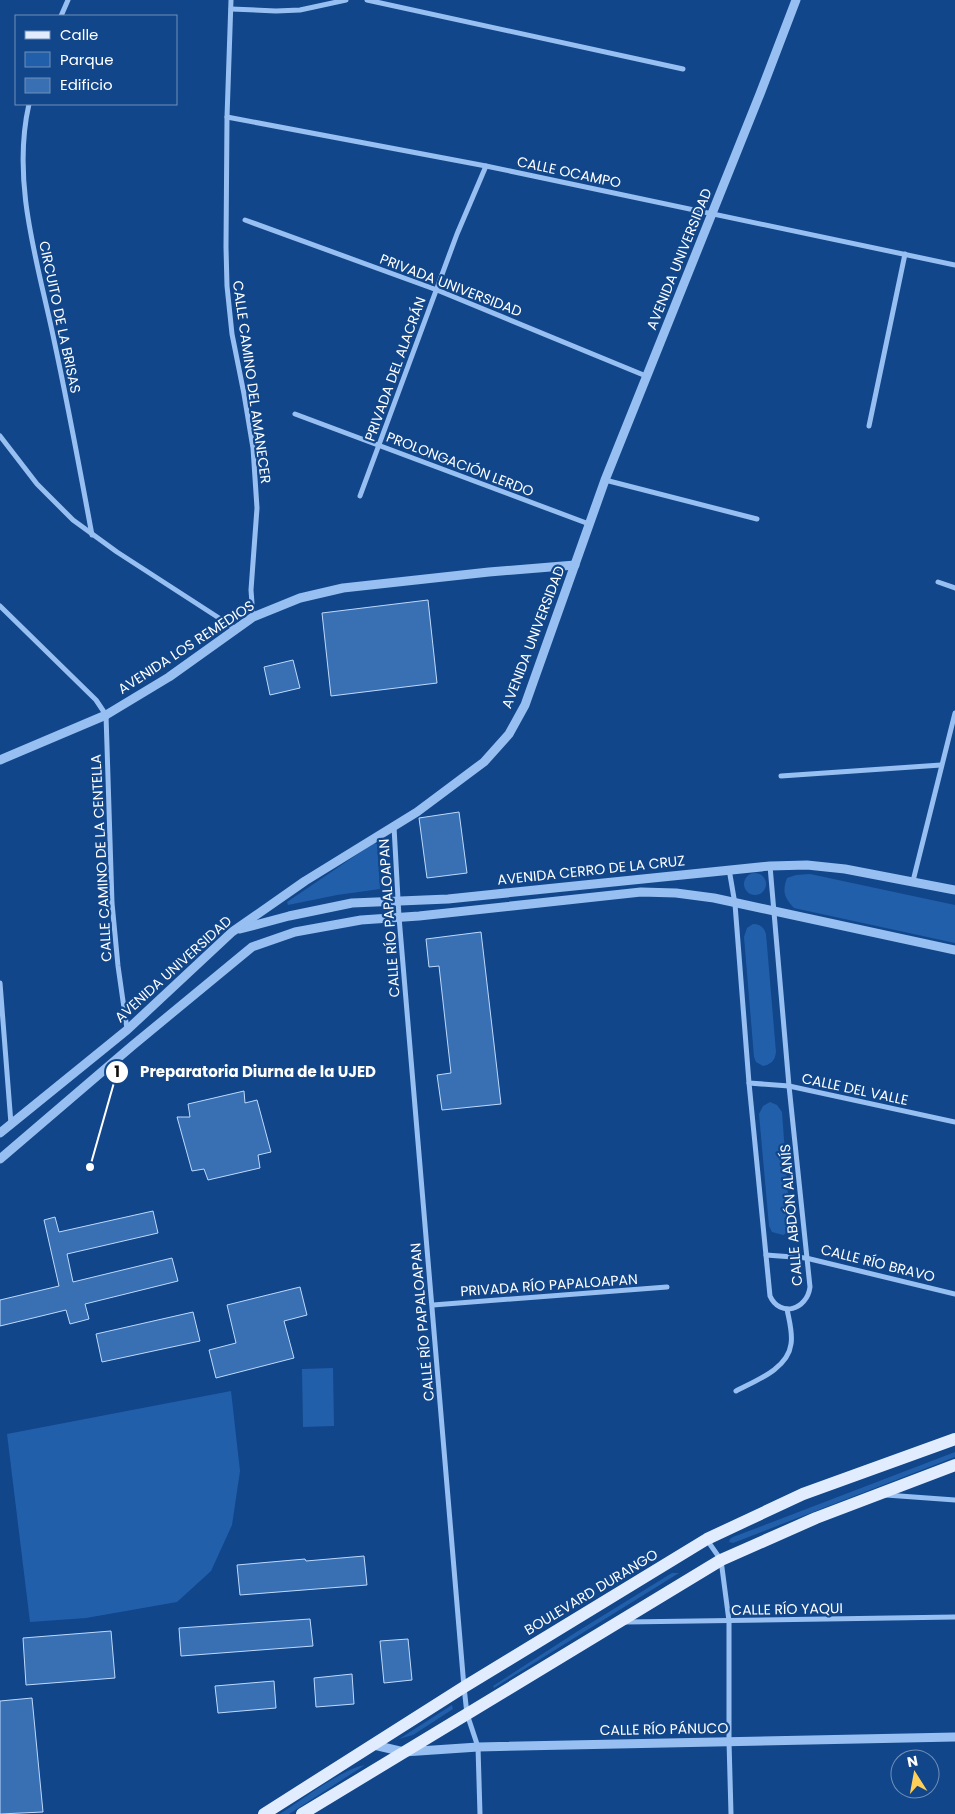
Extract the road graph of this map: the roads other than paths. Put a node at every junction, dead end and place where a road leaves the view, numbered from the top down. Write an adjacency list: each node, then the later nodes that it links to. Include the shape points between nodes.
1 (68, 0): 7 (street)
2 (231, 0): 6 (street, CALLE CAMINO DEL AMANECER)
3 (346, 0): 6 (street, via 300,10)
4 (367, 0): 8 (street)
5 (796, 0): 12 (street, AVENIDA UNIVERSIDAD)
6 (231, 9): 10 (street, CALLE CAMINO DEL AMANECER)
7 (61, 15)
8 (683, 69)
9 (29, 105): 26 (street, CIRCUITO DE LA BRISAS, via 24,131 23,174 29,223)
10 (227, 117): 11 (street, CALLE OCAMPO); 31 (street, CALLE CAMINO DEL AMANECER, via 227,286 252,448 257,508 251,590)
11 (486, 166): 12 (street, CALLE OCAMPO); 16 (street, PRIVADA DEL ALACRÁN)
12 (712, 214): 14 (street, CALLE OCAMPO); 17 (street, AVENIDA UNIVERSIDAD)
13 (245, 220): 16 (street, PRIVADA UNIVERSIDAD)
14 (905, 254): 15 (street, CALLE OCAMPO); 19 (street)
15 (955, 264)
16 (437, 290): 17 (street, PRIVADA UNIVERSIDAD); 21 (street, PRIVADA DEL ALACRÁN)
17 (646, 376): 22 (street, AVENIDA UNIVERSIDAD)
18 (296, 414): 21 (street, PROLONGACIÓN LERDO)
19 (869, 426)
20 (0, 436): 26 (street, via 51,499)
21 (379, 445): 23 (street, PRIVADA DEL ALACRÁN); 25 (street, PROLONGACIÓN LERDO)
22 (605, 480): 24 (street); 25 (street, AVENIDA UNIVERSIDAD)
23 (360, 496)
24 (757, 519)
25 (589, 524): 27 (street, AVENIDA UNIVERSIDAD)
26 (92, 534): 32 (street)
27 (575, 565): 31 (street, AVENIDA LOS REMEDIOS, via 342,588 300,598); 38 (street, AVENIDA UNIVERSIDAD, via 525,705 509,734 484,762)
28 (938, 582): 29 (street)
29 (955, 588)
30 (0, 606): 34 (street, via 96,700)
31 (253, 617): 32 (street, AVENIDA LOS REMEDIOS)
32 (236, 630): 34 (street, AVENIDA LOS REMEDIOS, via 169,677)
33 (955, 713): 36 (street)
34 (106, 715): 35 (street, AVENIDA LOS REMEDIOS); 50 (street, CALLE CAMINO DE LA CENTELLA, via 112,903)
35 (0, 760)
36 (941, 765): 37 (street); 41 (street)
37 (780, 776)
38 (394, 827): 43 (street, CALLE RÍO PAPALOAPAN); 47 (street, AVENIDA UNIVERSIDAD, via 305,881)
39 (770, 866): 40 (street, AVENIDA CERRO DE LA CRUZ); 41 (street, AVENIDA CERRO DE LA CRUZ, via 846,869); 45 (street, CALLE ABDÓN ALANÍS)
40 (729, 869): 43 (street, AVENIDA CERRO DE LA CRUZ, via 448,899); 44 (street, CALLE ABDÓN ALANÍS)
41 (913, 881): 42 (street, AVENIDA CERRO DE LA CRUZ)
42 (955, 890)
43 (398, 900): 46 (street, CALLE RÍO PAPALOAPAN); 47 (street, AVENIDA CERRO DE LA CRUZ, via 352,903)
44 (735, 904): 45 (street, AVENIDA CERRO DE LA CRUZ); 46 (street, AVENIDA CERRO DE LA CRUZ, via 714,898 641,892); 51 (street, CALLE ABDÓN ALANÍS)
45 (774, 911): 48 (street, AVENIDA CERRO DE LA CRUZ); 52 (street, CALLE ABDÓN ALANÍS)
46 (399, 917): 56 (street, AVENIDA CERRO DE LA CRUZ, via 326,925 252,947); 61 (street, CALLE RÍO PAPALOAPAN)
47 (232, 932): 50 (street, AVENIDA UNIVERSIDAD)
48 (955, 950)
49 (0, 983): 54 (street)
50 (128, 1030): 54 (street, AVENIDA UNIVERSIDAD)
51 (749, 1082): 52 (street, CALLE DEL VALLE); 57 (street, CALLE ABDÓN ALANÍS)
52 (789, 1086): 53 (street, CALLE DEL VALLE); 58 (street, CALLE ABDÓN ALANÍS)
53 (955, 1122)
54 (11, 1124): 55 (street, AVENIDA UNIVERSIDAD)
55 (0, 1133)
56 (0, 1159)
57 (766, 1255): 58 (street, CALLE RÍO BRAVO); 62 (street, CALLE ABDÓN ALANÍS, via 772,1300)
58 (806, 1258): 60 (street, CALLE RÍO BRAVO); 62 (street, CALLE ABDÓN ALANÍS, via 810,1287 807,1298 799,1306)
59 (667, 1287): 61 (street, PRIVADA RÍO PAPALOAPAN)
60 (955, 1294)
61 (433, 1305): 73 (street, CALLE RÍO PAPALOAPAN)
62 (787, 1309): 63 (street, via 791,1345 786,1359 768,1374)
63 (736, 1391)
64 (955, 1439): 68 (main road, BOULEVARD DURANGO, via 803,1494)
65 (955, 1464): 66 (main road)
66 (876, 1495): 67 (street); 69 (main road)
67 (955, 1500)
68 (707, 1539): 69 (street); 73 (main road, BOULEVARD DURANGO)
69 (721, 1560): 71 (street); 72 (main road)
70 (955, 1617): 71 (street, CALLE RÍO YAQUI)
71 (729, 1621): 72 (street, CALLE RÍO YAQUI); 76 (street)
72 (619, 1622): 74 (main road)
73 (464, 1687): 74 (street, CALLE RÍO PAPALOAPAN); 77 (main road, BOULEVARD DURANGO)
74 (467, 1714): 78 (street, CALLE RÍO PAPALOAPAN); 79 (main road)
75 (955, 1737): 76 (street, CALLE RÍO PÁNUCO)
76 (729, 1741): 78 (street, CALLE RÍO PÁNUCO); 83 (street)
77 (374, 1745): 79 (street, CALLE RÍO PÁNUCO); 80 (main road, BOULEVARD DURANGO)
78 (478, 1747): 79 (street, CALLE RÍO PÁNUCO); 82 (street, CALLE RÍO PAPALOAPAN)
79 (404, 1752): 81 (main road)
80 (264, 1814)
81 (302, 1814)
82 (480, 1814)
83 (731, 1814)

